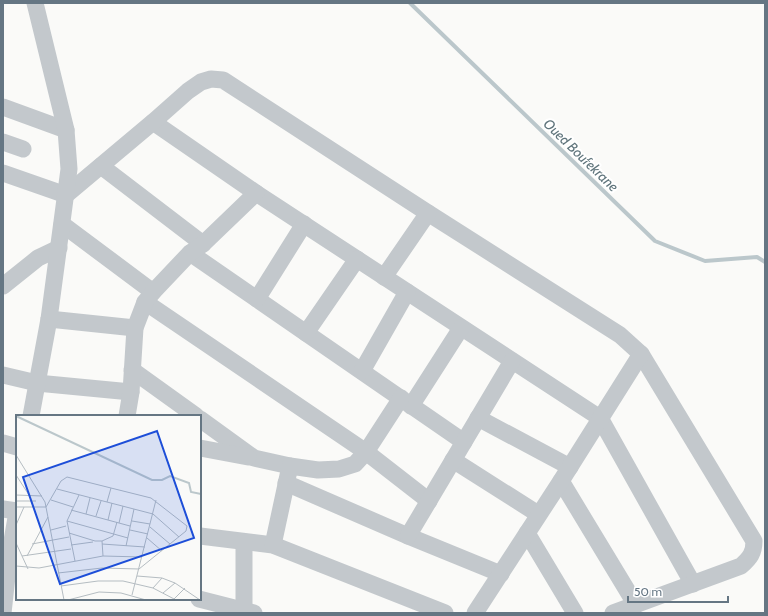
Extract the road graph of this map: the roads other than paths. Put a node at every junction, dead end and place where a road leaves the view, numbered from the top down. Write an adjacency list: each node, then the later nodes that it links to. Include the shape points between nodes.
1 (35, 3): 4 (street)
2 (3, 107): 4 (street)
3 (153, 122): 7 (street); 9 (street); 11 (street, via 201,82 223,80)
4 (66, 130): 10 (street, via 69,170)
5 (3, 142): 6 (street)
6 (23, 149)
7 (101, 166): 10 (street); 15 (street)
8 (3, 173): 10 (street)
9 (256, 193): 13 (street); 15 (street)
10 (66, 195): 12 (street)
11 (428, 213): 17 (street); 26 (street, via 620,335)
12 (62, 224): 14 (street); 20 (street)
13 (304, 224): 16 (street); 21 (street)
14 (59, 248): 18 (street, via 38,258); 22 (street)
15 (196, 248): 20 (street); 21 (street)
16 (357, 259): 17 (street); 25 (street)
17 (384, 277): 19 (street)
18 (3, 286)
19 (407, 292): 24 (street); 29 (street)
20 (149, 297): 23 (street); 44 (street)
21 (257, 299): 25 (street)
22 (49, 320): 23 (street); 31 (street)
23 (135, 328): 28 (street)
24 (461, 328): 27 (street); 33 (street)
25 (306, 333): 29 (street)
26 (641, 354): 38 (street); 62 (street, via 754,541 754,550 750,558 741,566)
27 (512, 361): 37 (street); 38 (street)
28 (132, 370): 32 (street); 36 (street)
29 (362, 371): 33 (street)
30 (3, 376): 31 (street)
31 (37, 383): 32 (street); 34 (street)
32 (131, 392): 35 (street)
33 (406, 402): 40 (street); 44 (street)
34 (31, 415)
35 (127, 415)
36 (195, 415)
37 (478, 418): 40 (street); 48 (street)
38 (600, 418): 48 (street); 62 (street)
39 (201, 420): 45 (street)
40 (464, 442): 46 (street)
41 (3, 443): 42 (street)
42 (16, 447)
43 (201, 448): 45 (street)
44 (366, 452): 47 (street, via 355,464 339,469 318,470); 50 (street)
45 (254, 458): 47 (street)
46 (453, 460): 50 (street); 53 (street)
47 (290, 466): 49 (street)
48 (566, 474): 53 (street); 64 (street)
49 (286, 483): 57 (street); 59 (street)
50 (429, 501): 57 (street)
51 (3, 509): 52 (street)
52 (16, 512)
53 (538, 514): 55 (street)
54 (16, 524): 60 (street)
55 (527, 533): 61 (street); 69 (street)
56 (201, 536): 58 (street)
57 (408, 536): 61 (street)
58 (244, 542): 59 (street); 65 (street)
59 (273, 545): 67 (street)
60 (13, 559): 66 (street)
61 (501, 574): 68 (street)
62 (693, 584): 64 (street)
63 (207, 605): 65 (street)
64 (636, 605): 70 (street)
65 (249, 611)
66 (3, 613)
67 (445, 613)
68 (476, 613)
69 (575, 613)
70 (613, 613)

